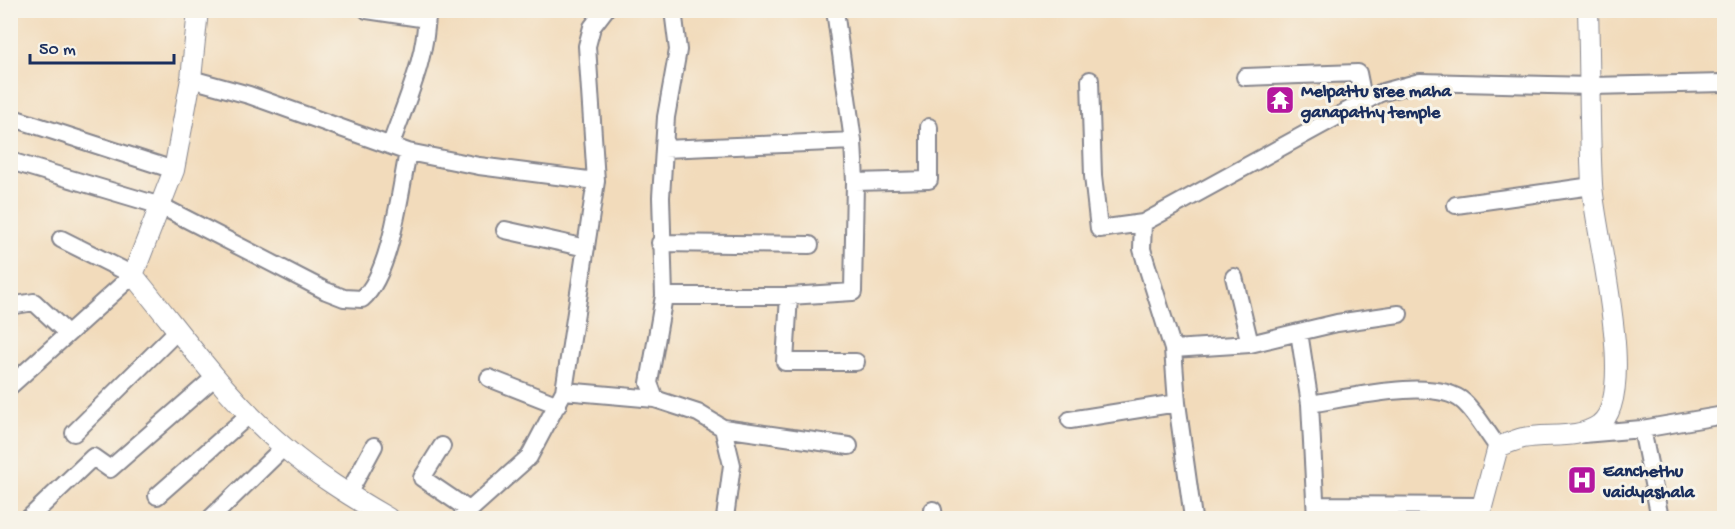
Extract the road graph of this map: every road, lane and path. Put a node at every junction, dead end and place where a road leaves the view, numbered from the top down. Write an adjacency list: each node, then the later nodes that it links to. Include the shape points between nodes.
1 (198, 10): 9 (street)
2 (367, 10): 7 (street)
3 (604, 10): 22 (street, via 592,27 587,46)
4 (673, 10): 18 (street, via 678,50)
5 (835, 10): 16 (street)
6 (1588, 10): 12 (street)
7 (427, 15): 17 (street, via 423,54)
8 (1245, 77): 13 (street, via 1358,73)
9 (191, 79): 17 (street, via 249,94); 21 (street)
10 (1090, 80): 27 (street, via 1099,229)
11 (1725, 83): 12 (street)
12 (1591, 86): 13 (street, via 1420,82 1380,93); 24 (street)
13 (1364, 103): 27 (street)
14 (10, 117): 21 (street)
15 (929, 127): 23 (street, via 929,180)
16 (853, 141): 18 (street); 23 (street)
17 (390, 144): 19 (street)
18 (664, 150): 30 (street)
19 (408, 152): 22 (street, via 479,166); 26 (street, via 383,270 362,299 326,291)
20 (10, 161): 26 (street)
21 (174, 170): 26 (street)
22 (596, 181): 32 (street)
23 (855, 182): 36 (street, via 853,292)
24 (1592, 186): 25 (street); 58 (street, via 1611,298 1615,377 1611,405 1600,424)
25 (1456, 205)
26 (160, 206): 33 (street)
27 (1143, 224): 43 (street, via 1144,256)
28 (505, 230): 32 (street)
29 (61, 239): 33 (street)
30 (660, 243): 31 (street); 35 (street)
31 (810, 245)
32 (586, 248): 48 (street)
33 (133, 275): 39 (street); 41 (street)
34 (1234, 277): 42 (street)
35 (663, 296): 36 (street); 49 (street, via 649,383)
36 (789, 296): 44 (street, via 785,362)
37 (10, 306): 41 (street, via 34,302)
38 (1398, 314): 40 (street)
39 (176, 332): 45 (street); 57 (street)
40 (1299, 332): 42 (street); 51 (street)
41 (67, 333): 47 (street)
42 (1250, 344): 43 (street)
43 (1173, 349): 50 (street)
44 (856, 362)
45 (215, 376): 52 (street); 69 (street, via 110,469 93,456)
46 (489, 378): 48 (street)
47 (10, 386)
48 (561, 398): 49 (street); 68 (street, via 529,457)
49 (656, 399): 55 (street, via 698,413)
50 (1177, 403): 54 (street); 73 (street)
51 (1310, 404): 63 (street, via 1425,388 1448,392 1465,403); 66 (street)
52 (250, 414): 62 (street); 65 (street)
53 (1725, 415): 56 (street)
54 (1070, 420)
55 (723, 428): 61 (street); 72 (street, via 732,465)
56 (1642, 429): 58 (street); 74 (street)
57 (74, 433)
58 (1579, 434): 63 (street, via 1523,438)
59 (374, 446): 64 (street)
60 (442, 446): 68 (street, via 422,478)
61 (849, 446)
62 (284, 447): 64 (street); 70 (street)
63 (1498, 447): 67 (street)
64 (348, 494): 71 (street)
65 (157, 496)
66 (1316, 512): 67 (street)
67 (1479, 512)
68 (465, 514)
69 (29, 519)
70 (211, 519)
71 (388, 519)
72 (725, 519)
73 (1193, 519)
74 (1660, 519)

